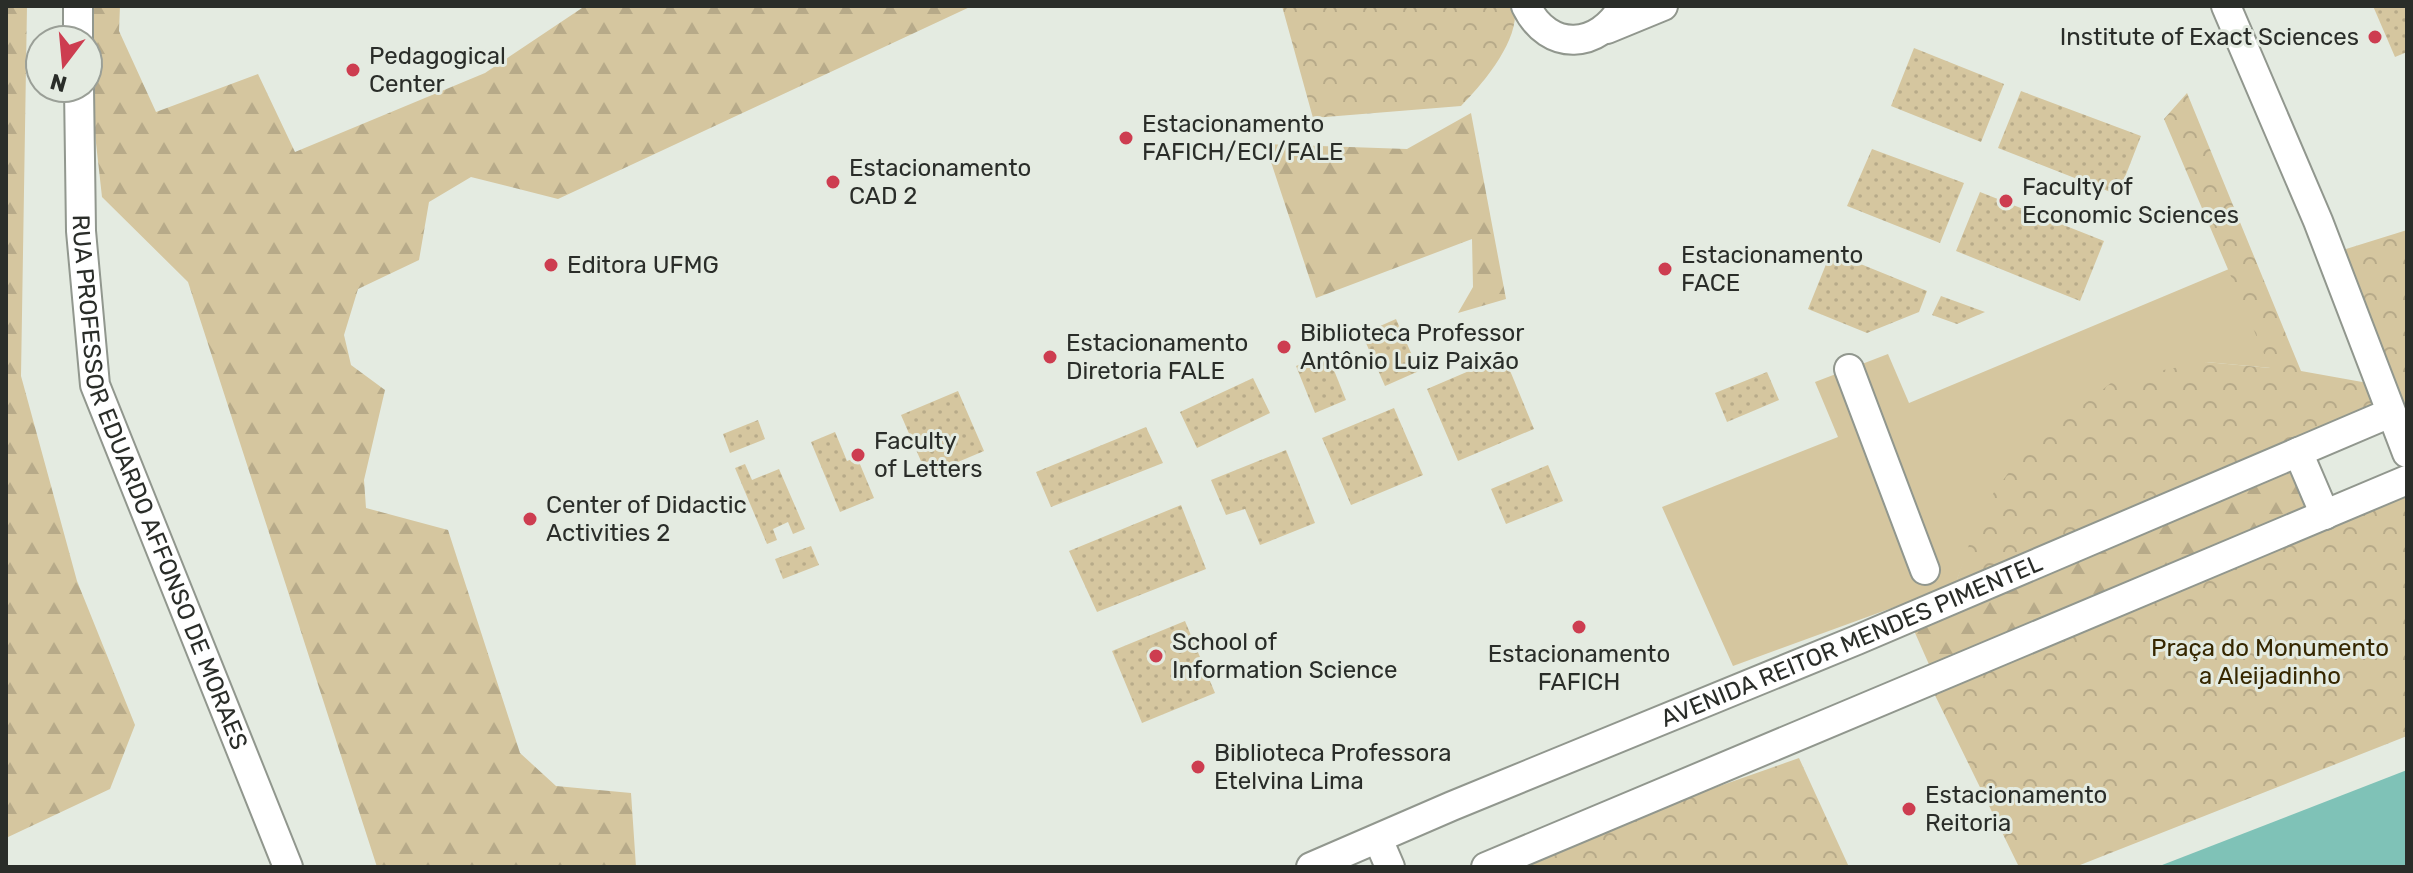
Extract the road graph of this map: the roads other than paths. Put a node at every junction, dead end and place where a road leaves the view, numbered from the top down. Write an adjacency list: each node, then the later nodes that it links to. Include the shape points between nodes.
1 (1526, 6): 5 (street, via 1535,21 1560,37 1593,38)
2 (1623, 6): 5 (street)
3 (1663, 6): 5 (street)
4 (2226, 6): 8 (street, via 2318,221)
5 (1603, 31)
6 (79, 104): 15 (street, RUA PROFESSOR EDUARDO AFFONSO DE MORAES, via 81,231 95,385)
7 (1849, 369): 13 (street)
8 (2390, 413): 9 (street, AVENIDA REITOR MENDES PIMENTEL); 10 (street)
9 (2298, 452): 12 (street); 14 (street, AVENIDA REITOR MENDES PIMENTEL)
10 (2407, 453)
11 (2407, 480): 12 (street)
12 (2325, 515): 18 (street)
13 (1925, 570)
14 (1378, 839): 16 (street, AVENIDA REITOR MENDES PIMENTEL); 17 (street)
15 (288, 867)
16 (1311, 867)
17 (1390, 867)
18 (1486, 867)

